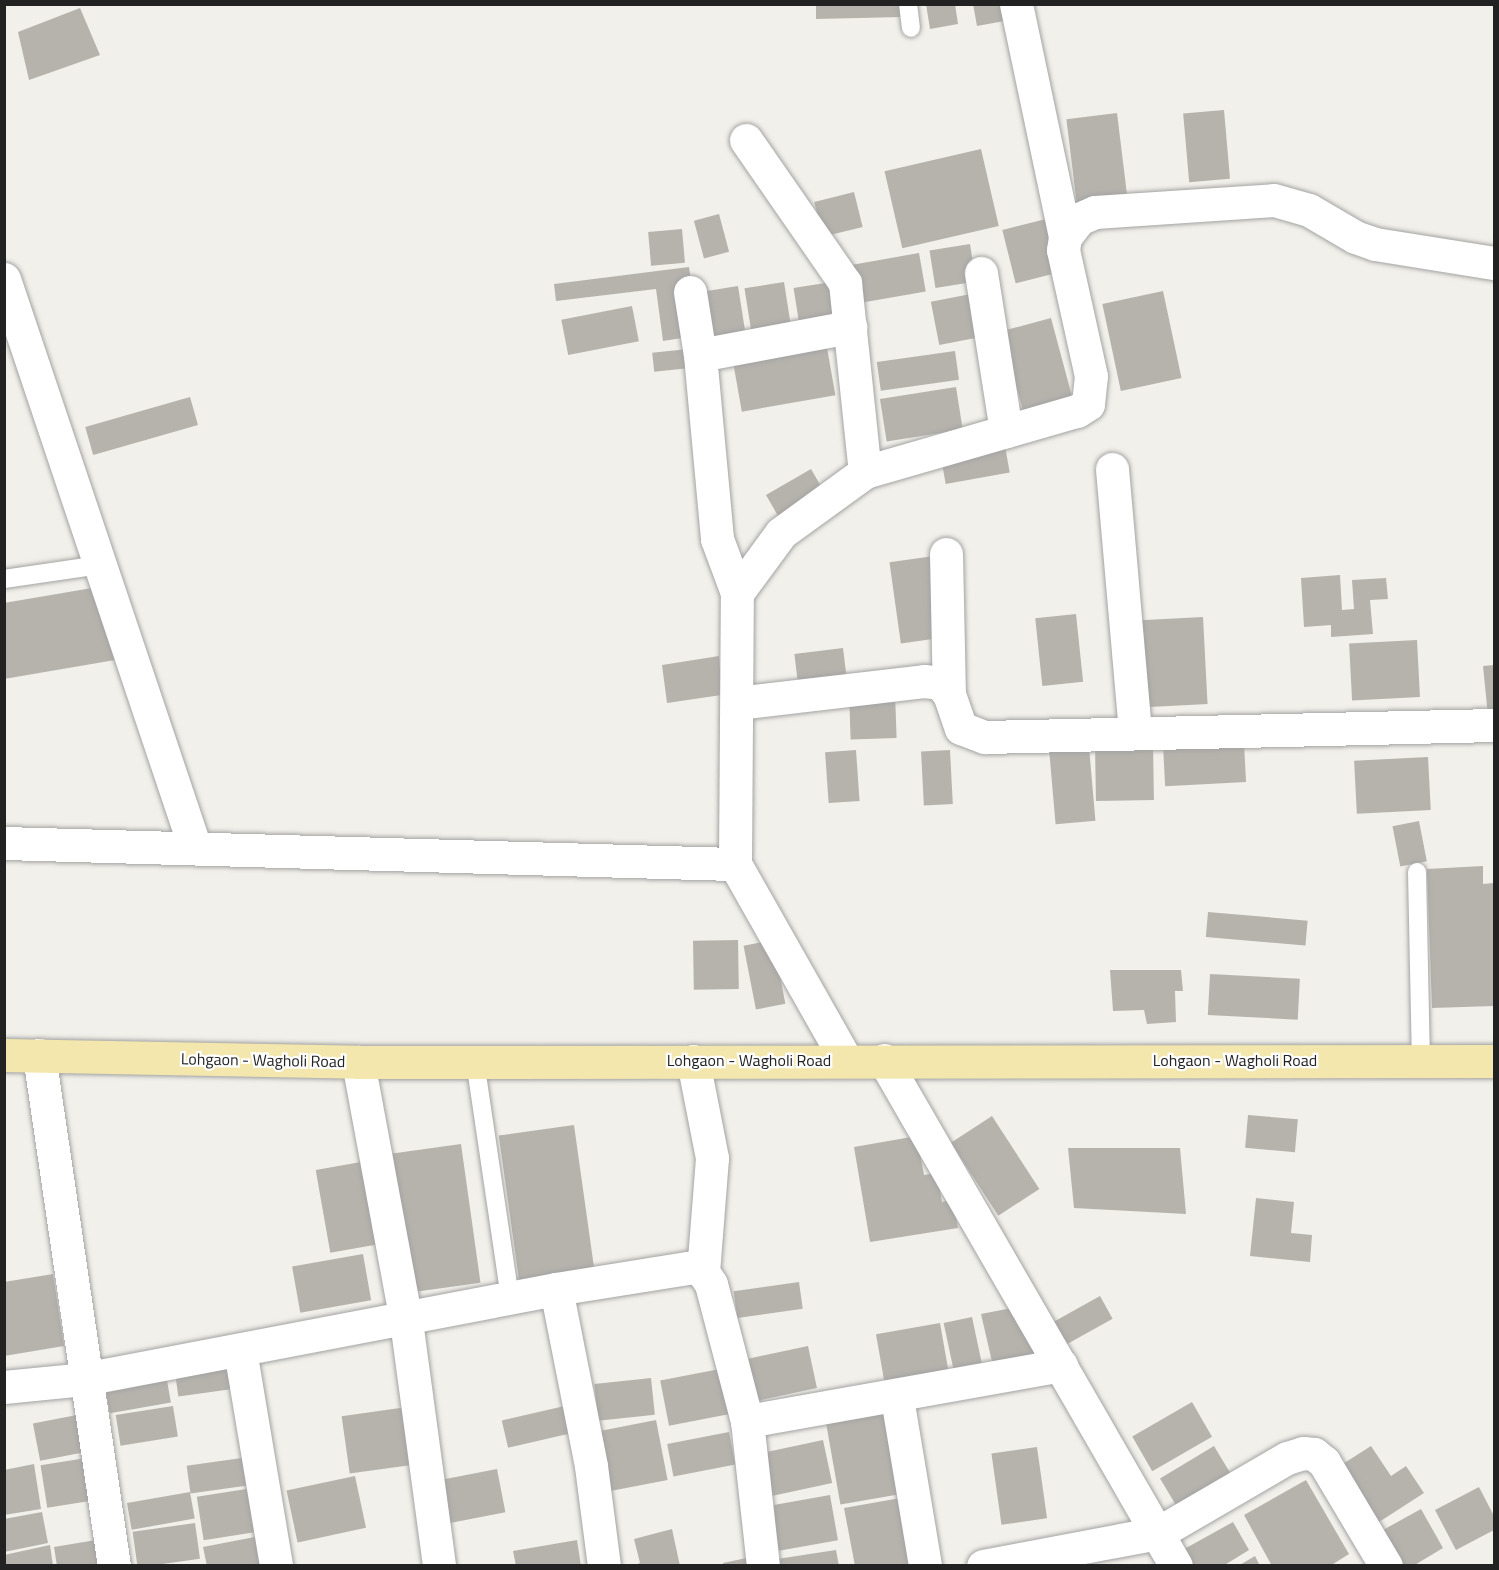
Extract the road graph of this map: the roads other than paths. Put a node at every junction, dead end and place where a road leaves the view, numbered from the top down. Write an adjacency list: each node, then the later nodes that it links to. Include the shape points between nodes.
1 (908, 4): 3 (lane)
2 (1016, 4): 5 (street)
3 (911, 28)
4 (746, 140): 10 (street, via 837,267 844,283)
5 (1065, 237): 6 (street, via 1079,219 1095,212 1274,200 1309,210 1355,237 1376,244); 12 (street, via 1063,250 1092,394 1088,404 1077,411)
6 (1494, 263)
7 (981, 273): 12 (street)
8 (4, 279): 16 (street)
9 (690, 292): 11 (street)
10 (850, 327): 11 (street); 14 (street)
11 (700, 355): 18 (street, via 717,539)
12 (1006, 431): 14 (street)
13 (1112, 469): 22 (street)
14 (865, 472): 18 (street, via 781,533)
15 (946, 554): 19 (street)
16 (100, 565): 17 (lane); 24 (street)
17 (4, 579)
18 (737, 593): 20 (street)
19 (949, 693): 20 (street, via 940,683 924,681); 22 (street, via 961,728 971,735)
20 (737, 703): 25 (street)
21 (1494, 725): 22 (street)
22 (1135, 733)
23 (4, 843): 24 (street)
24 (195, 848): 25 (street)
25 (735, 864): 29 (street)
26 (1417, 872): 33 (lane)
27 (4, 1055): 28 (main road, Lohgaon - Wagholi Road)
28 (39, 1055): 35 (main road, Lohgaon - Wagholi Road); 42 (street)
29 (846, 1060): 30 (main road, Lohgaon - Wagholi Road); 32 (main road, Lohgaon - Wagholi Road)
30 (884, 1060): 33 (main road, Lohgaon - Wagholi Road); 41 (street)
31 (475, 1061): 32 (main road, Lohgaon - Wagholi Road); 35 (main road, Lohgaon - Wagholi Road); 38 (lane)
32 (693, 1061): 36 (street, via 712,1158)
33 (1420, 1061): 34 (main road, Lohgaon - Wagholi Road)
34 (1494, 1061)
35 (358, 1062): 39 (street)
36 (703, 1272): 37 (street, via 694,1267); 45 (street, via 711,1284)
37 (556, 1289): 38 (street); 50 (street, via 591,1466)
38 (510, 1299): 39 (street)
39 (406, 1321): 40 (street); 49 (street)
40 (240, 1350): 42 (street); 48 (street)
41 (1061, 1365): 44 (street); 46 (street)
42 (84, 1379): 43 (street); 47 (street)
43 (4, 1386)
44 (897, 1398): 45 (street); 52 (street)
45 (747, 1421): 51 (street)
46 (1158, 1533): 53 (street); 54 (street); 55 (street, via 1287,1458 1314,1454 1324,1462)
47 (114, 1566)
48 (276, 1566)
49 (439, 1566)
50 (604, 1566)
51 (764, 1566)
52 (925, 1566)
53 (983, 1566)
54 (1176, 1566)
55 (1386, 1566)

